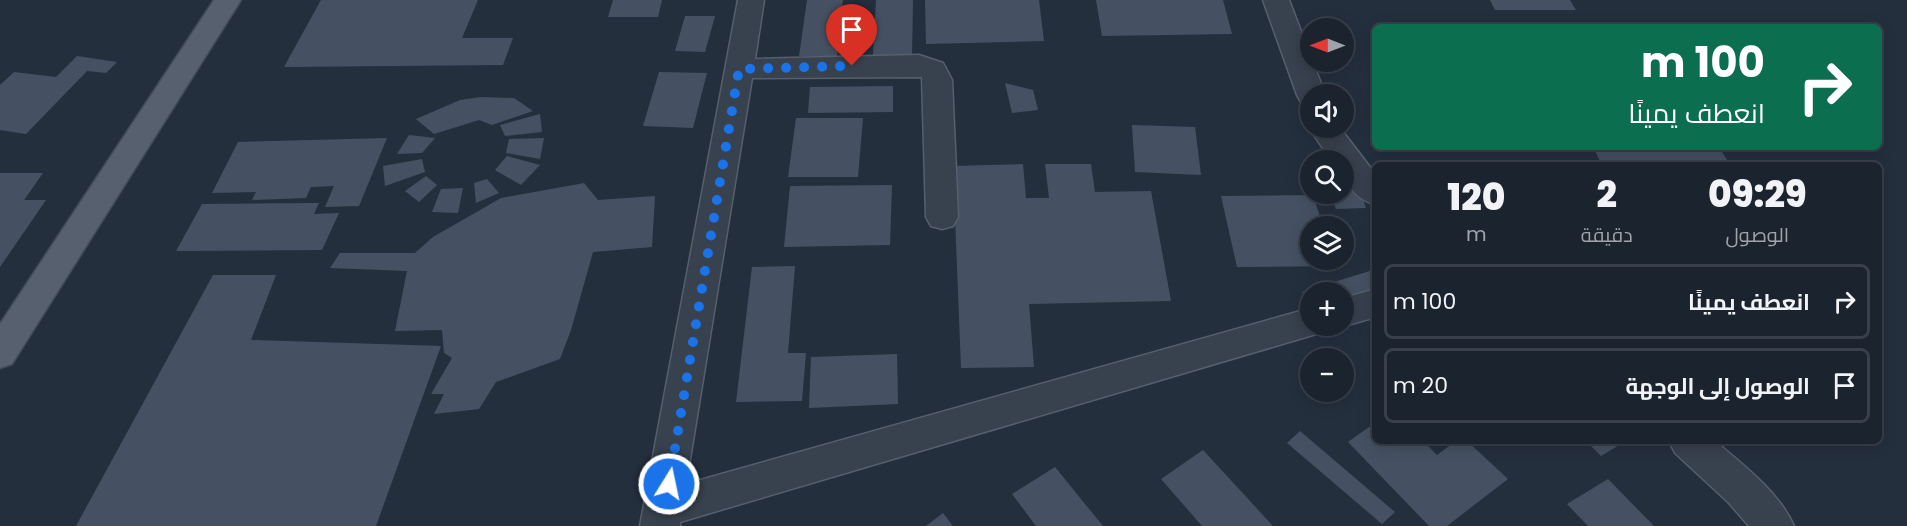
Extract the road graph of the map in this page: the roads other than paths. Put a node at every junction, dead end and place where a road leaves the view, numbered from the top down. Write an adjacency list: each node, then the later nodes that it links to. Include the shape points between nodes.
1 (228, 0): 12 (main road)
2 (751, 0): 4 (street)
3 (1276, 0): 5 (street)
4 (739, 69): 8 (street, via 919,65 933,70 938,80); 14 (street)
5 (1307, 84)
6 (1331, 138): 7 (street)
7 (1372, 190)
8 (942, 217)
9 (1372, 304): 10 (street)
10 (1354, 309)
11 (1300, 324): 14 (street)
12 (0, 352)
13 (1691, 444): 15 (street, via 1742,489)
14 (662, 517)
15 (1774, 526)

